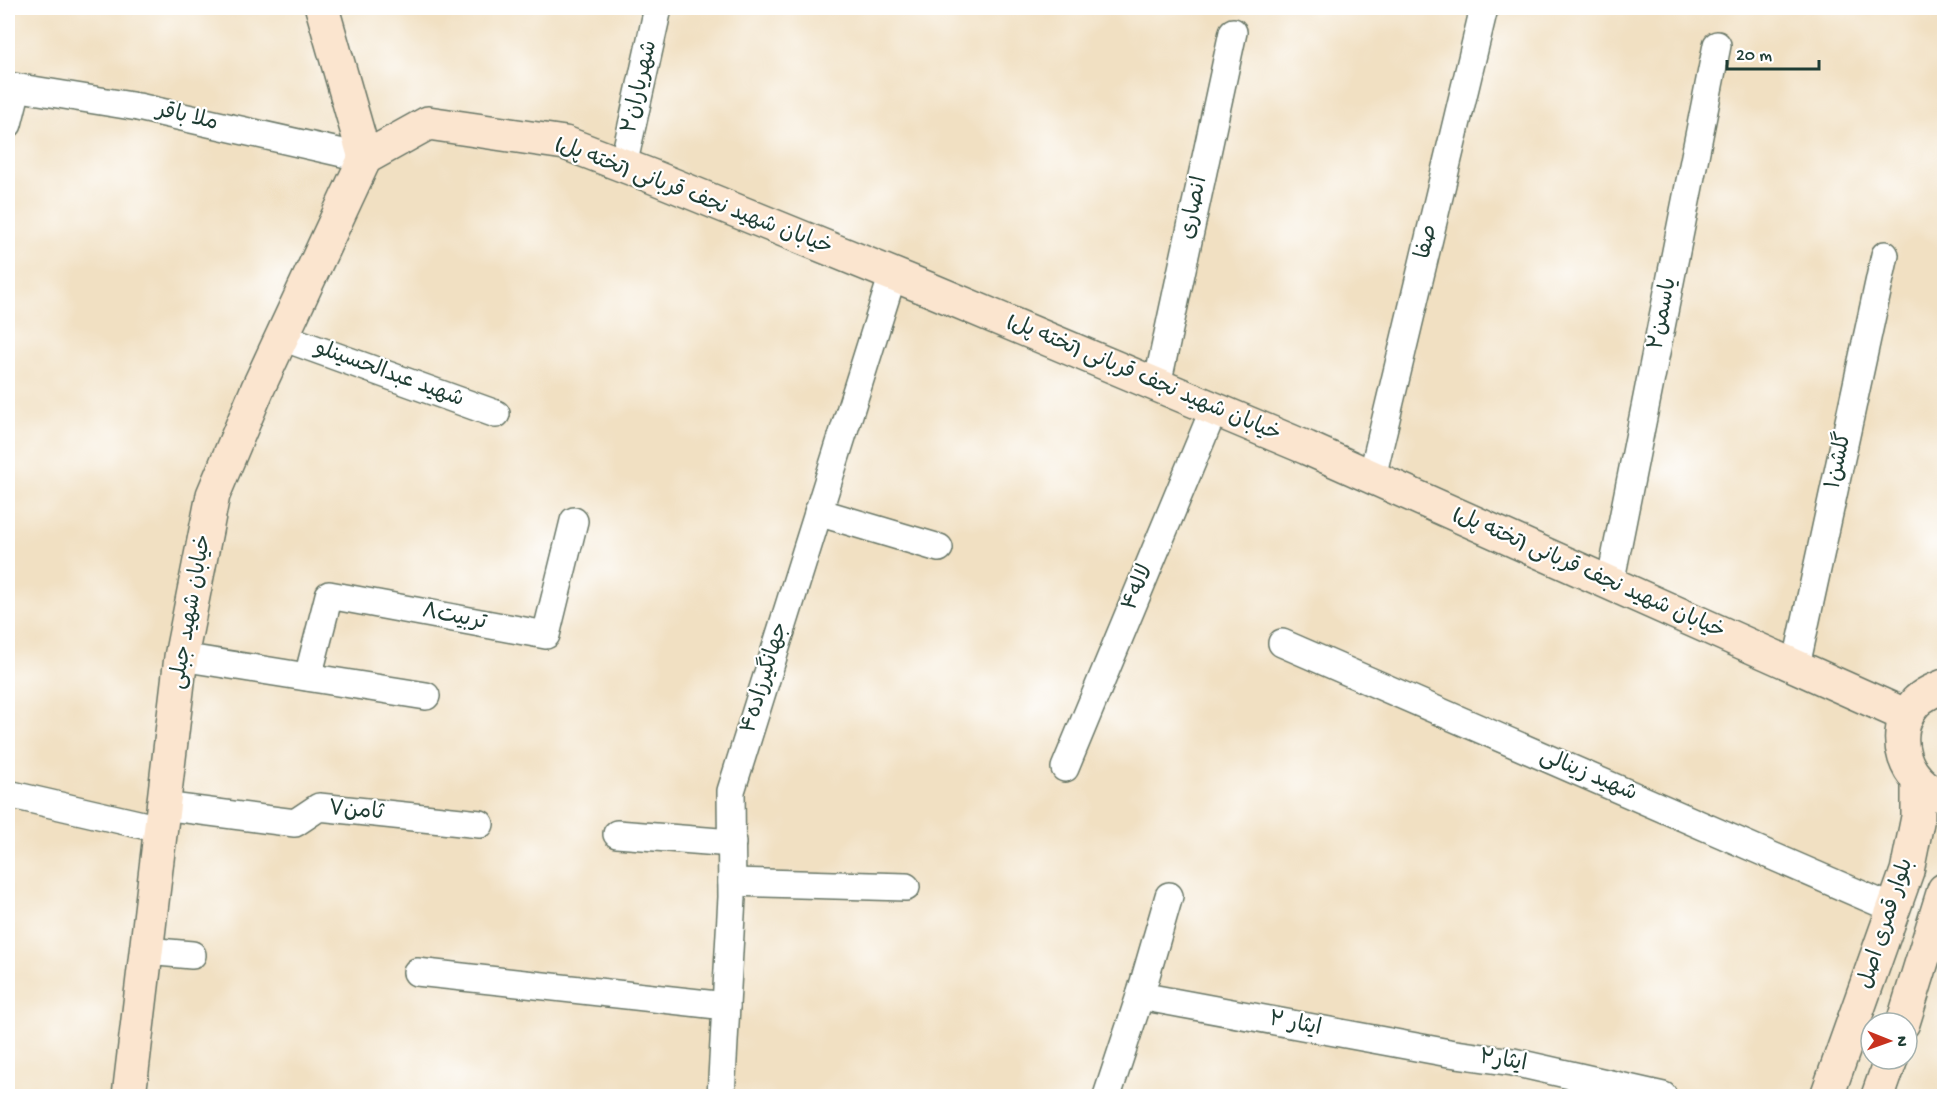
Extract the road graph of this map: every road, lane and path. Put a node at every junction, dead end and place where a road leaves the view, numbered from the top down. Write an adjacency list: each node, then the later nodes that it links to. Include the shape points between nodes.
1 (322, 8): 8 (street)
2 (658, 8): 9 (street, شهریاران۲)
3 (1484, 8): 16 (street, صفا)
4 (1233, 32): 13 (street, انصاری)
5 (1717, 45): 20 (street, یاسمن۲)
6 (12, 87): 7 (street); 8 (street, ملا باقر, via 138,107)
7 (8, 124)
8 (365, 158): 9 (street, خیابان شهید نجف قربانی (تخته پل), via 428,123 565,143); 12 (street, خیابان شهید جبلی)
9 (623, 166): 11 (street, خیابان شهید نجف قربانی (تخته پل))
10 (1885, 255): 23 (street, گلشن۱)
11 (892, 274): 13 (street, خیابان شهید نجف قربانی (تخته پل)); 17 (street, جهانگیرزاده۴)
12 (282, 337): 15 (street, شهید عبدالحسینلو); 22 (street, خیابان شهید جبلی, via 213,495)
13 (1157, 385): 14 (street, خیابان شهید نجف قربانی (تخته پل))
14 (1214, 409): 16 (street, خیابان شهید نجف قربانی (تخته پل)); 28 (street, لاله۴)
15 (496, 414)
16 (1372, 477): 20 (street, خیابان شهید نجف قربانی (تخته پل))
17 (818, 513): 19 (street); 34 (street, جهانگیرزاده۴, via 731,791)
18 (574, 521): 24 (street, تربیت۸, via 546,635 329,595)
19 (939, 548)
20 (1610, 584): 23 (street, خیابان شهید نجف قربانی (تخته پل))
21 (1282, 643): 39 (street, شهید زینالی)
22 (181, 657): 24 (street); 31 (street, خیابان شهید جبلی)
23 (1796, 666): 27 (street, خیابان شهید نجف قربانی (تخته پل))
24 (308, 677): 26 (street)
25 (1944, 686): 27 (street, via 1917,702)
26 (426, 696)
27 (1907, 716): 29 (street, via 1902,750 1908,767)
28 (1065, 768)
29 (1931, 789): 39 (street, بلوار قمری اصل, via 1918,817)
30 (8, 794): 31 (street, ثامن۷)
31 (162, 818): 32 (street, ثامن۷, via 295,823 319,807); 41 (street, خیابان شهید جبلی)
32 (480, 824)
33 (617, 834): 34 (street)
34 (732, 843): 35 (street, جهانگیرزاده۴)
35 (732, 882): 36 (street); 45 (street, جهانگیرزاده۴)
36 (906, 888)
37 (1944, 890): 40 (street, بلوار قمری اصل)
38 (1169, 896): 44 (street)
39 (1894, 909): 53 (street, بلوار قمری اصل)
40 (1938, 937): 46 (street, بلوار قمری اصل)
41 (146, 951): 42 (street); 49 (street, خیابان شهید جبلی)
42 (192, 955)
43 (417, 972): 45 (street)
44 (1140, 996): 47 (street, ایثار ۲); 51 (street)
45 (726, 1006): 50 (street, جهانگیرزاده۴)
46 (1908, 1011)
47 (1449, 1053): 52 (street, ایثار۲, via 1513,1062)
48 (1887, 1071): 54 (street)
49 (129, 1096)
50 (722, 1096)
51 (1107, 1096)
52 (1663, 1096)
53 (1827, 1096)
54 (1878, 1096)

